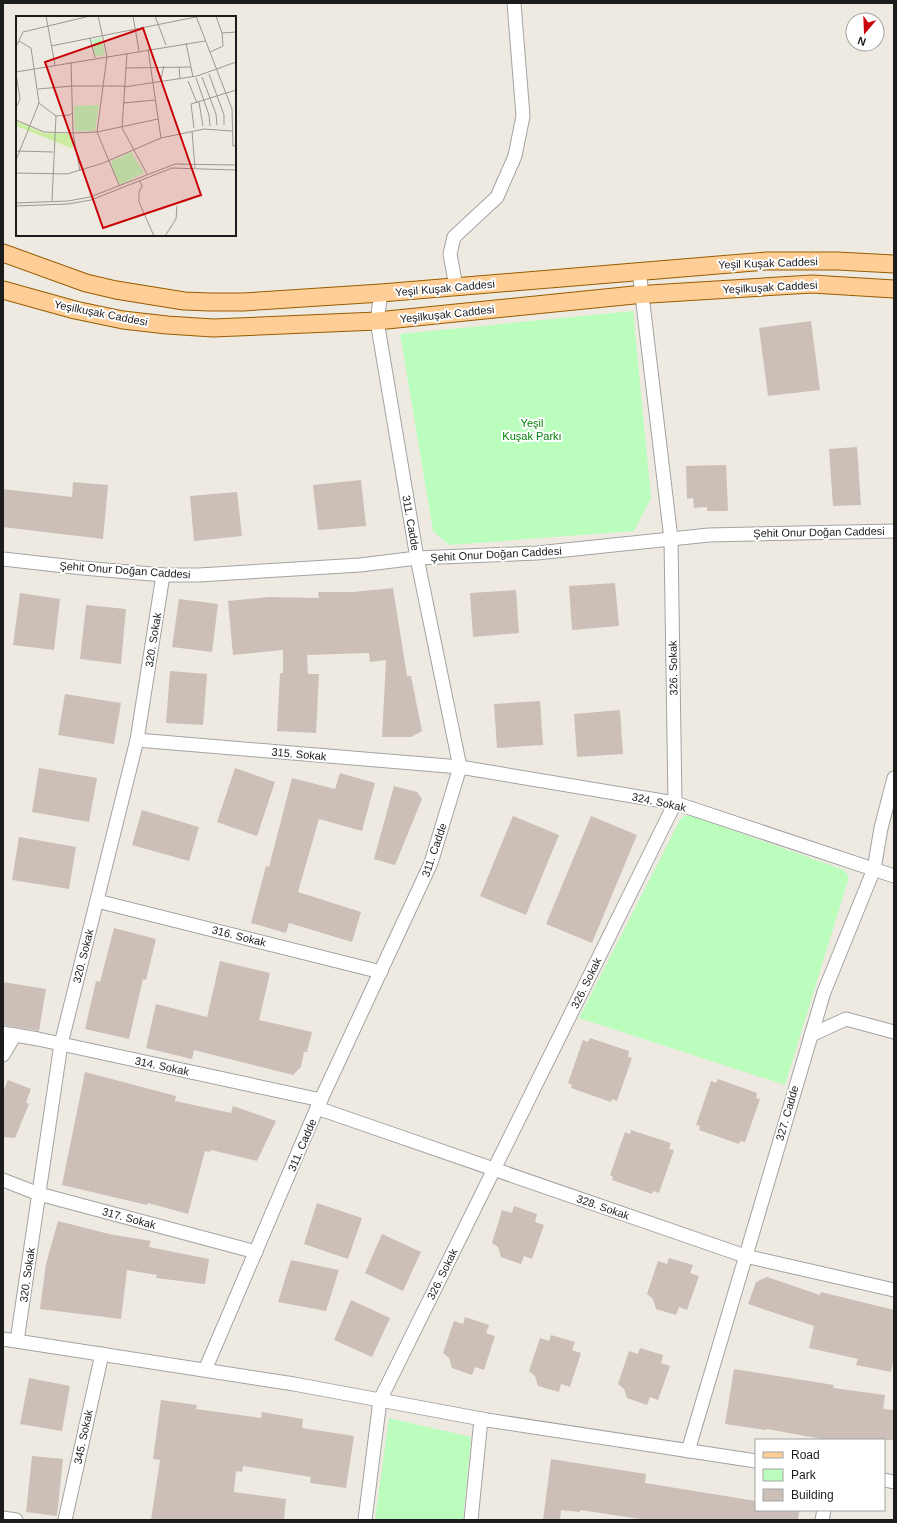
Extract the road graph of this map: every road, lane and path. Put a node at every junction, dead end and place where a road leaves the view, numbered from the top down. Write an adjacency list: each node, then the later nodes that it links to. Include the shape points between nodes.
1 (514, 3): 5 (street, via 523,116 517,149 497,197 454,237 450,254)
2 (3, 253): 8 (main road, Yeşil Kuşak Caddesi, via 86,283 184,301 242,302)
3 (894, 264): 4 (main road, Yeşil Kuşak Caddesi, via 766,261)
4 (639, 270): 5 (main road, Yeşil Kuşak Caddesi); 9 (street, 326. Sokak)
5 (456, 287): 8 (main road, Yeşil Kuşak Caddesi)
6 (894, 289): 9 (main road, Yeşilkuşak Caddesi, via 812,284)
7 (3, 290): 10 (main road, Yeşilkuşak Caddesi, via 75,310 123,320 167,325 213,328)
8 (381, 293): 10 (street, 311. Cadde)
9 (643, 294): 10 (main road, Yeşilkuşak Caddesi); 12 (street, 326. Sokak)
10 (377, 321): 13 (street, 311. Cadde)
11 (894, 531): 12 (street, Şehit Onur Doğan Caddesi, via 709,535)
12 (671, 539): 13 (street, Şehit Onur Doğan Caddesi, via 537,553); 19 (street, 326. Sokak)
13 (417, 558): 15 (street, Şehit Onur Doğan Caddesi, via 360,565 228,574); 17 (street, 311. Cadde)
14 (3, 559): 15 (street, Şehit Onur Doğan Caddesi)
15 (163, 574): 16 (street, 320. Sokak)
16 (137, 740): 17 (street, 315. Sokak); 22 (street, 320. Sokak)
17 (460, 767): 19 (street, 324. Sokak); 23 (street, 311. Cadde, via 432,863)
18 (894, 778): 20 (street, 327. Cadde, via 881,828)
19 (675, 803): 20 (street, 324. Sokak); 30 (street, 326. Sokak)
20 (874, 870): 21 (street, 324. Sokak); 26 (street, 327. Cadde, via 824,992)
21 (894, 876)
22 (97, 901): 23 (street, 316. Sokak); 27 (street, 320. Sokak)
23 (381, 972): 29 (street, 311. Cadde)
24 (894, 1032): 26 (street, via 846,1019)
25 (9, 1034): 27 (street, 314. Sokak); 28 (street)
26 (811, 1035): 34 (street, 327. Cadde)
27 (61, 1044): 29 (street, 314. Sokak); 32 (street, 320. Sokak)
28 (3, 1055)
29 (319, 1104): 30 (street, 328. Sokak); 33 (street, 311. Cadde)
30 (494, 1169): 34 (street, 328. Sokak); 40 (street, 326. Sokak)
31 (3, 1180): 32 (street, 317. Sokak)
32 (39, 1194): 33 (street, 317. Sokak); 37 (street, 320. Sokak)
33 (256, 1252): 39 (street, 311. Cadde)
34 (745, 1256): 35 (street, 328. Sokak); 42 (street, 327. Cadde)
35 (894, 1290)
36 (3, 1339): 37 (street)
37 (17, 1341): 38 (street)
38 (102, 1354): 39 (street); 46 (street, 345. Sokak)
39 (205, 1370): 40 (street)
40 (380, 1400): 41 (street); 47 (street, 326. Sokak)
41 (481, 1420): 42 (street); 48 (street)
42 (688, 1451): 43 (street)
43 (755, 1461)
44 (3, 1518): 45 (street)
45 (16, 1520)
46 (65, 1520)
47 (365, 1520)
48 (471, 1520)

